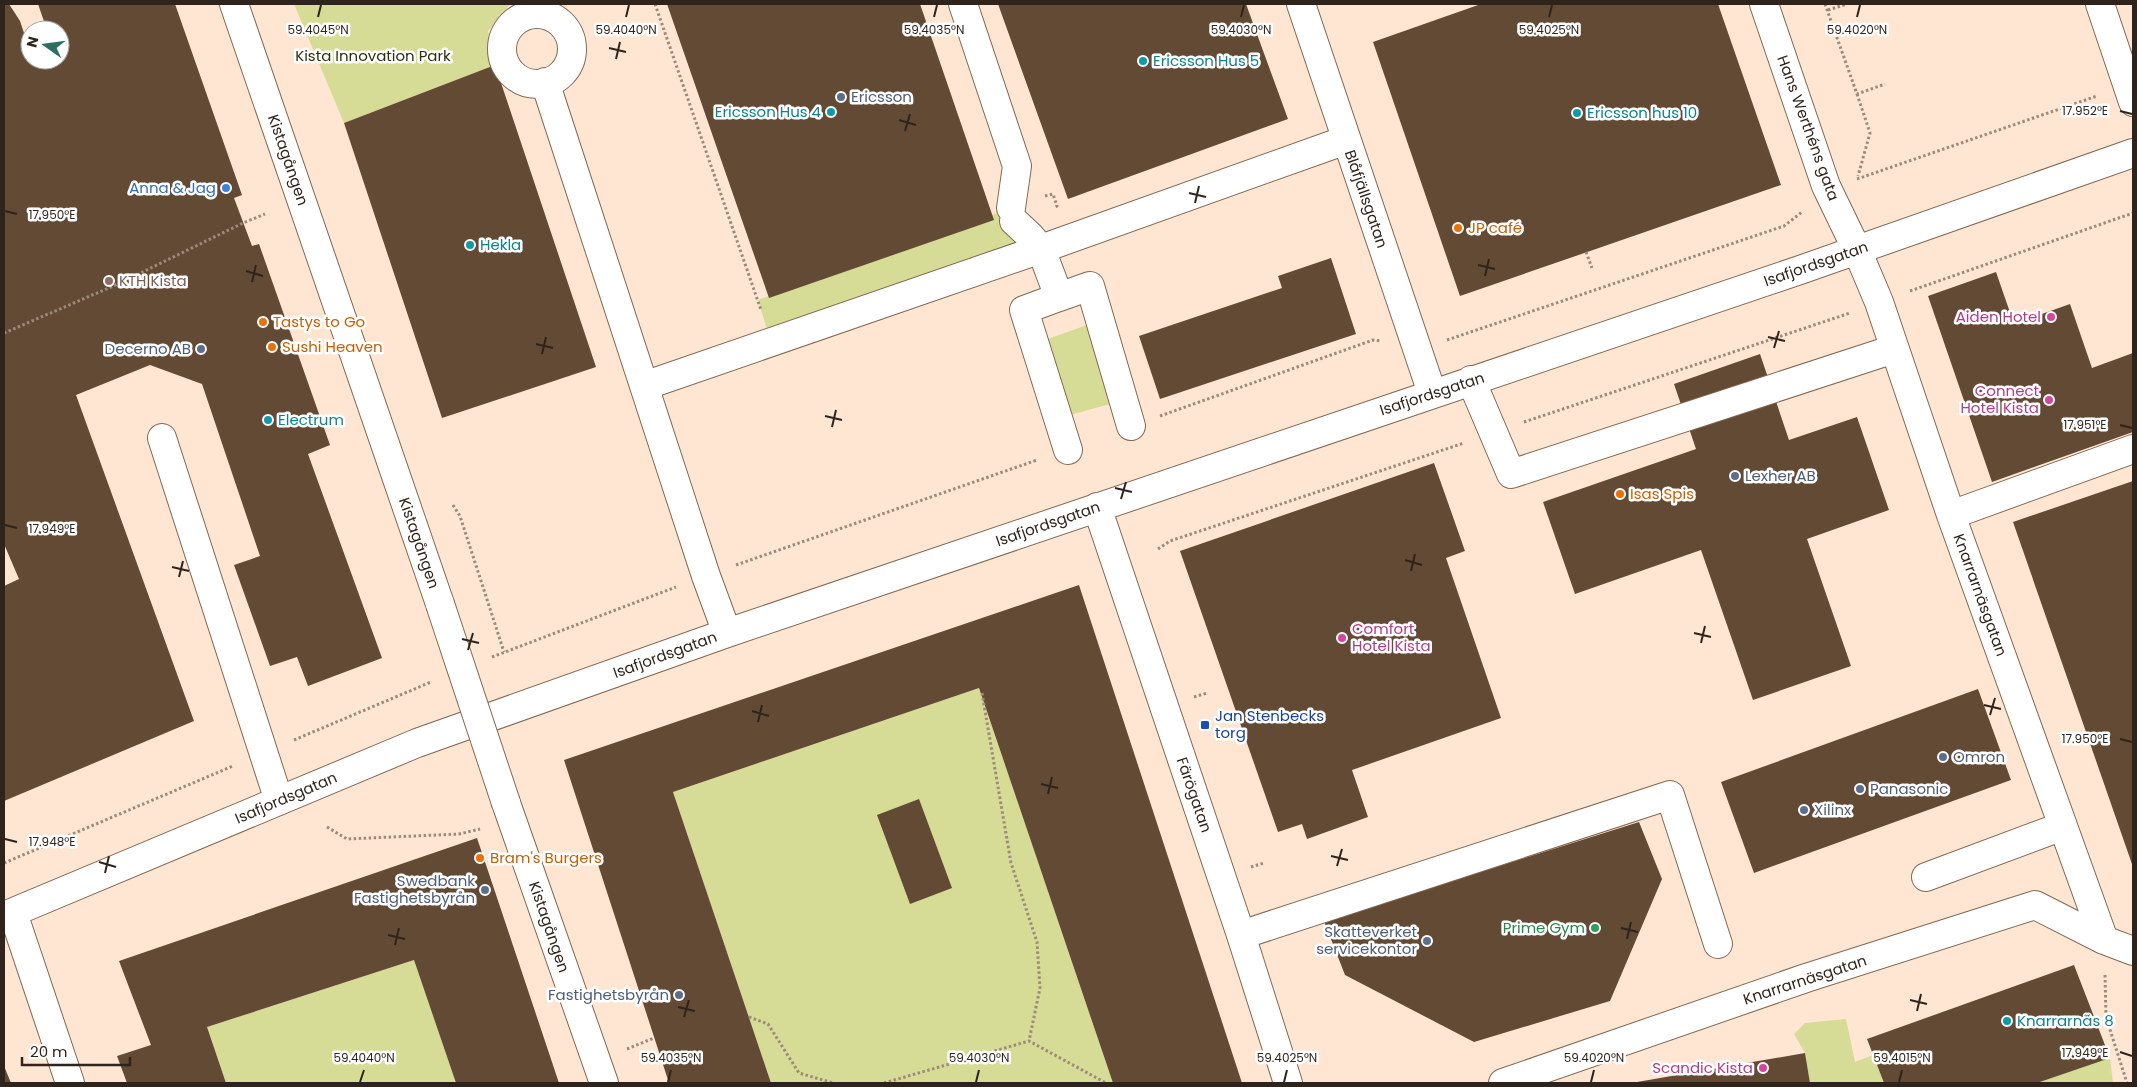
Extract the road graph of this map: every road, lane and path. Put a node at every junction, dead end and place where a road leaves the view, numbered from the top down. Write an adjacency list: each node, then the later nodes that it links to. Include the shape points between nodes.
1 (234, 4): 63 (street, Kistagången, bridge)
2 (655, 4): 25 (path)
3 (963, 4): 20 (street, via 1017,166 1013,215)
4 (1764, 4): 17 (street, Hans Werthéns gata)
5 (1825, 4): 9 (path)
6 (1847, 4): 9 (path)
7 (2100, 4): 13 (street)
8 (1308, 6): 14 (street, Blåfjällsgatan)
9 (1828, 10): 12 (path)
10 (545, 82): 32 (street)
11 (1885, 84): 12 (path)
12 (1857, 94): 16 (path, via 1870,133)
13 (2130, 94): 16 (path)
14 (1346, 140): 20 (street); 29 (street, Blåfjällsgatan)
15 (2133, 153): 21 (street, Isafjordsgatan)
16 (1857, 179): 17 (path)
17 (1826, 186): 21 (street, Hans Werthéns gata); 29 (path, via 1807,208 1784,226 1446,340)
18 (2133, 213): 26 (path)
19 (265, 214): 27 (path, via 118,284)
20 (1041, 249): 24 (street); 32 (street)
21 (1857, 250): 26 (street, Knarrarnäsgatan); 31 (street, Isafjordsgatan)
22 (1586, 252): 23 (path)
23 (1592, 268)
24 (1059, 297): 34 (street, via 1090,286); 37 (street, via 1024,310)
25 (758, 300)
26 (1879, 302): 30 (street, Knarrarnäsgatan); 35 (path)
27 (4, 333)
28 (1372, 340): 29 (path)
29 (1415, 342): 33 (street, Blåfjällsgatan)
30 (1894, 349): 35 (street, via 1511,474); 41 (street, Knarrarnäsgatan)
31 (1472, 380): 33 (street, Isafjordsgatan); 35 (street)
32 (644, 386): 43 (street)
33 (1432, 393): 40 (street, Isafjordsgatan)
34 (1131, 426)
35 (1494, 432): 42 (path, via 1170,541)
36 (162, 438): 48 (street)
37 (1068, 450)
38 (2133, 450): 41 (street)
39 (453, 505): 44 (path, via 460,516)
40 (1097, 507): 43 (street, Isafjordsgatan); 54 (street, Färögatan)
41 (1951, 515): 49 (street, Knarrarnäsgatan)
42 (1158, 549)
43 (727, 633): 48 (street, Isafjordsgatan, via 417,743)
44 (504, 652)
45 (982, 693): 60 (path, via 1011,863 1037,942 1040,988)
46 (1207, 693): 47 (path)
47 (1189, 699)
48 (279, 801): 53 (street, Isafjordsgatan)
49 (2062, 826): 52 (street); 55 (street, Knarrarnäsgatan)
50 (328, 827): 51 (path, via 347,839 459,834)
51 (483, 828)
52 (1926, 877)
53 (8, 915): 62 (street)
54 (1242, 935): 56 (street, via 1670,795); 67 (street, Färögatan)
55 (2104, 940): 57 (street, Knarrarnäsgatan); 68 (street, Knarrarnäsgatan, via 2035,905 1806,978); 69 (path, via 2106,1017)
56 (1718, 944)
57 (2133, 951)
58 (748, 1016): 64 (path, via 768,1024 798,1073)
59 (654, 1038): 61 (path)
60 (1028, 1041): 65 (path); 66 (path)
61 (622, 1051)
62 (70, 1083)
63 (604, 1083)
64 (832, 1083)
65 (884, 1083)
66 (1106, 1083)
67 (1288, 1083)
68 (1503, 1083)
69 (2127, 1083)

